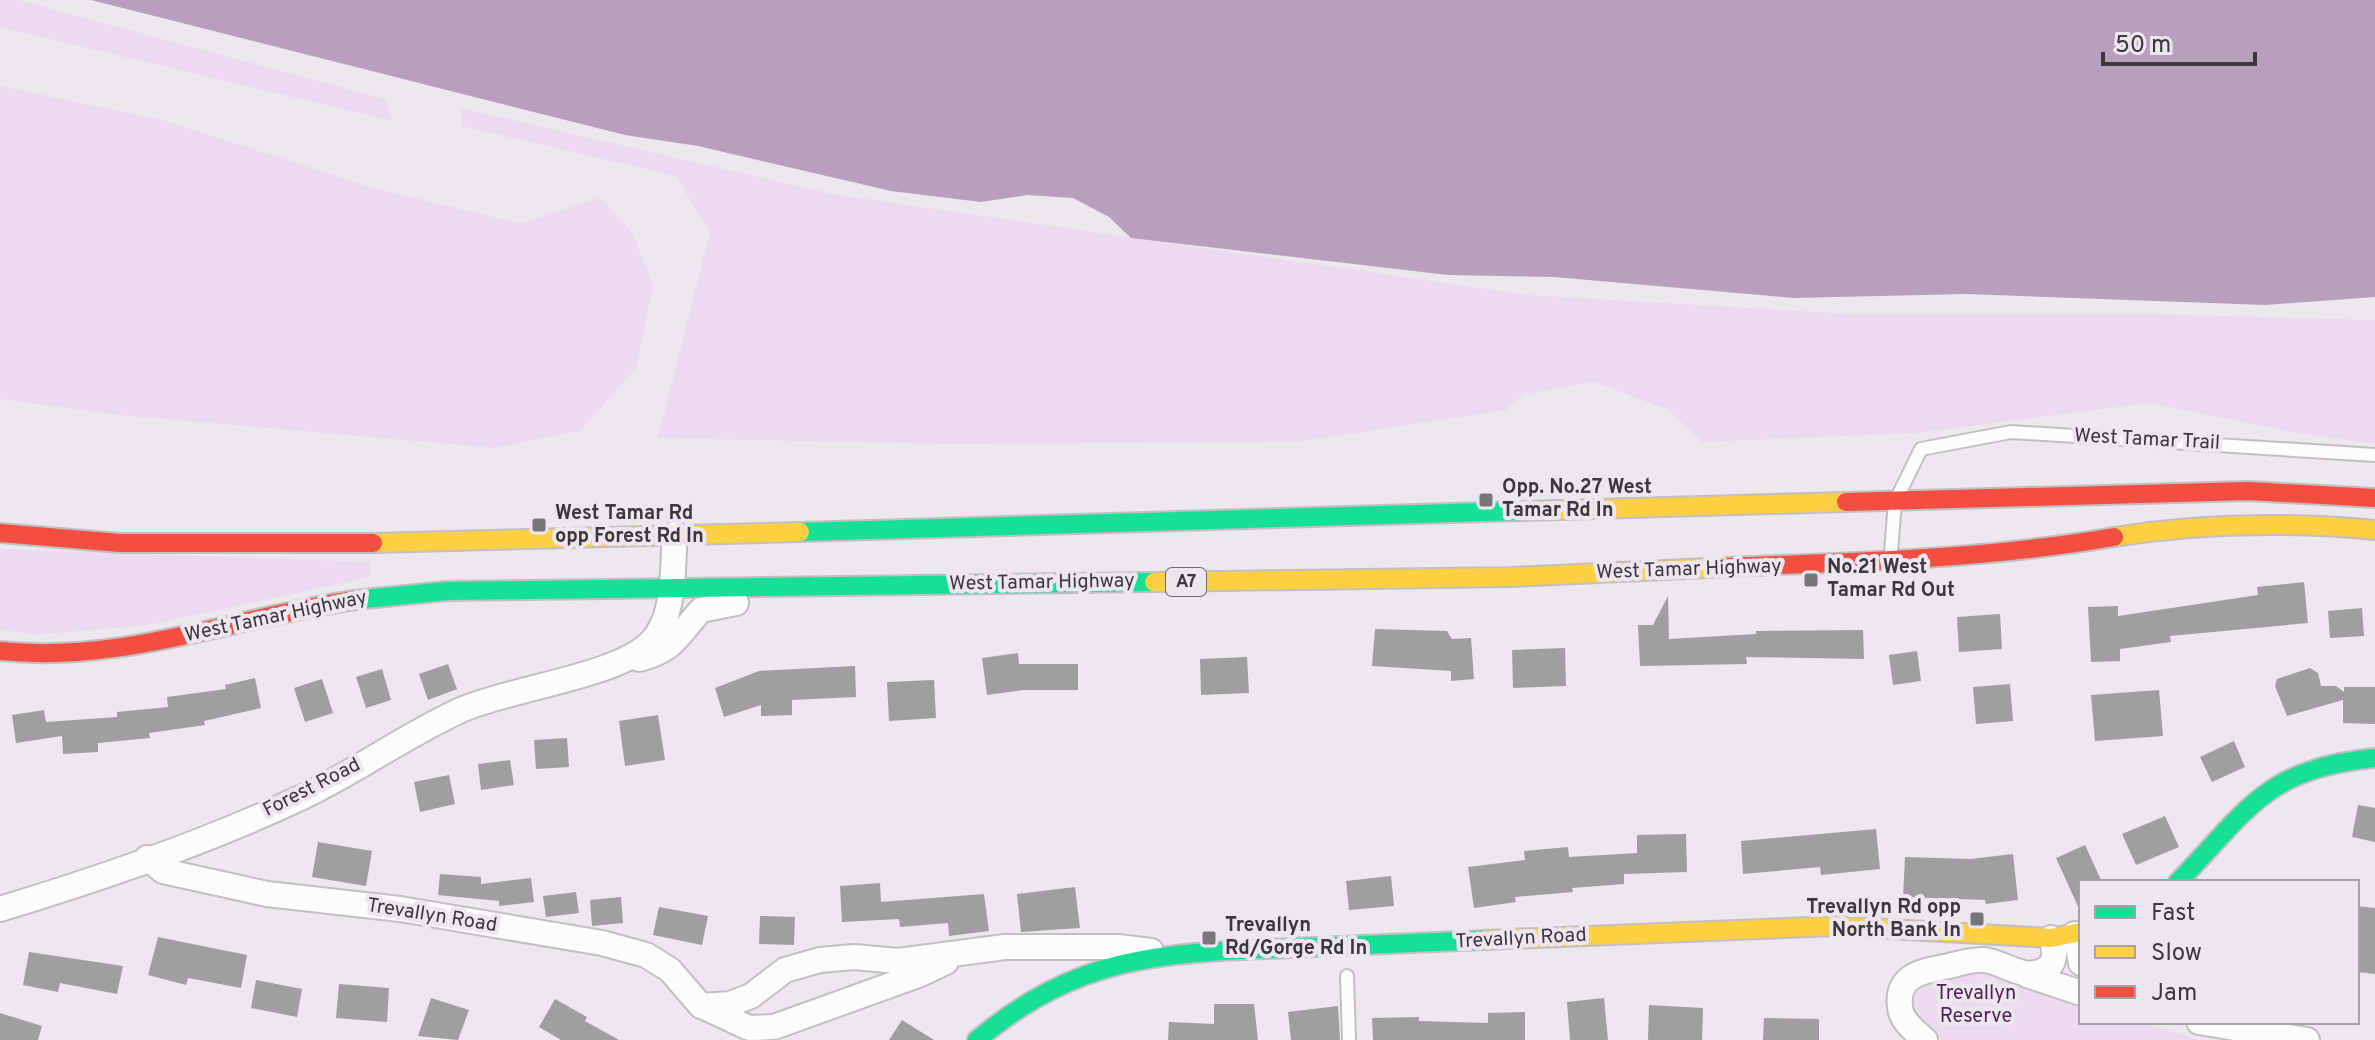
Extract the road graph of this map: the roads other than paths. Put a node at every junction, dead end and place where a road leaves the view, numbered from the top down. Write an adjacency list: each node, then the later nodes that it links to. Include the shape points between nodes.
1 (2375, 455): 3 (lane, West Tamar Trail, via 2011,432 1921,449)
2 (2375, 498): 3 (main road, via 2248,491)
3 (1895, 502): 6 (main road); 7 (lane)
4 (2375, 530): 7 (main road, West Tamar Highway / A7, via 2293,524 2156,530 2067,545)
5 (0, 533): 6 (main road, via 221,545)
6 (675, 534): 9 (street, Forest Road)
7 (1890, 560): 8 (main road, West Tamar Highway / A7, via 1511,577)
8 (908, 584): 9 (main road, West Tamar Highway / A7); 11 (street, Forest Road, via 871,599 717,604 701,610 679,640 659,654)
9 (671, 587): 10 (main road, West Tamar Highway / A7, via 382,595 128,648 57,655); 11 (street, Forest Road, via 661,629 649,645)
10 (0, 651)
11 (621, 663): 13 (street, Forest Road, via 463,709 298,800)
12 (2375, 758): 14 (main road, via 2309,766 2270,786)
13 (147, 858): 15 (street, Forest Road); 23 (street, Trevallyn Road, via 163,871 267,894 400,909 602,943 646,955 670,970)
14 (2180, 880)
15 (0, 909)
16 (2069, 934): 17 (main road, Trevallyn Road, via 1836,926); 19 (street); 20 (street, via 2045,970)
17 (1170, 953): 18 (street, Trevallyn Road, via 1118,947 1005,947); 25 (main road, via 1106,966 1049,988)
18 (961, 954): 23 (street, Trevallyn Road, via 898,961 820,960 785,970 751,996); 23 (street, Trevallyn Road, via 921,974 774,1027 749,1028)
19 (2079, 958)
20 (2027, 975): 22 (street); 27 (street, via 1980,959 1914,973 1903,984 1901,1015)
21 (1347, 976): 26 (lane)
22 (2077, 992)
23 (701, 1006)
24 (2211, 1024): 28 (street)
25 (977, 1040)
26 (1349, 1040)
27 (1925, 1040)
28 (2307, 1040)

